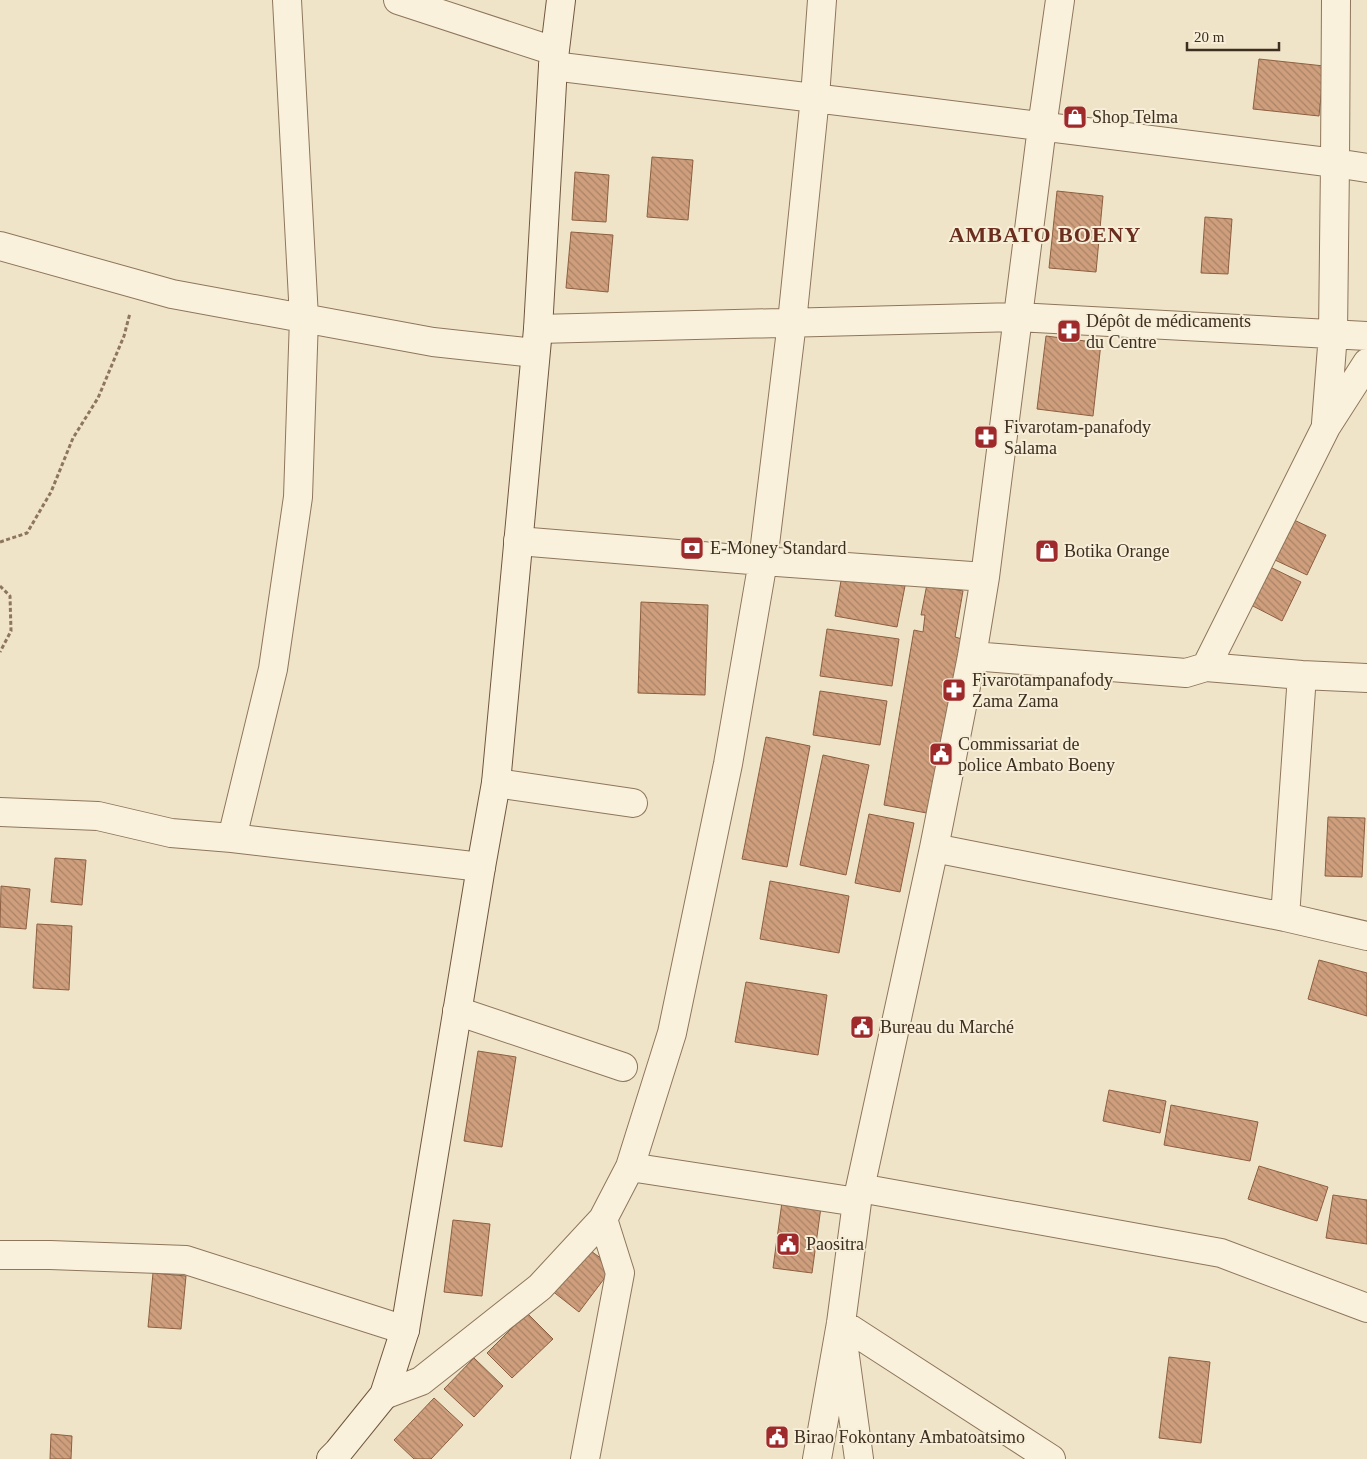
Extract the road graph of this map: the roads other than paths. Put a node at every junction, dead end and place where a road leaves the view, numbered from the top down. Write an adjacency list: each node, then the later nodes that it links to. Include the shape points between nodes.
1 (287, 0): 14 (street)
2 (398, 0): 7 (street)
3 (560, 0): 7 (street)
4 (822, 0): 8 (street)
5 (1060, 0): 9 (street)
6 (1336, 0): 10 (street)
7 (554, 59): 8 (street); 18 (street)
8 (815, 97): 9 (street); 15 (street)
9 (1042, 128): 10 (street); 13 (street)
10 (1336, 163): 11 (street); 16 (street)
11 (1367, 168)
12 (0, 246): 14 (street, via 172,294)
13 (1017, 317): 15 (street); 16 (street); 23 (street)
14 (304, 318): 18 (street, via 433,342); 31 (street, via 298,497 273,669)
15 (792, 322): 18 (street); 22 (street)
16 (1333, 334): 17 (street); 20 (street)
17 (1367, 336)
18 (537, 341): 21 (street)
19 (1367, 363): 20 (street)
20 (1326, 427): 25 (street)
21 (518, 541): 22 (street); 28 (street)
22 (763, 561): 23 (street); 38 (street, via 728,764 672,1034)
23 (985, 577): 24 (street)
24 (972, 656): 25 (street, via 1186,672); 32 (street)
25 (1206, 667): 26 (street)
26 (1302, 675): 27 (street); 34 (street)
27 (1367, 678)
28 (496, 783): 29 (street); 33 (street)
29 (633, 803)
30 (0, 812): 31 (street, via 98,816 171,833)
31 (232, 838): 33 (street)
32 (934, 848): 34 (street); 39 (street)
33 (480, 867): 36 (street)
34 (1285, 917): 35 (street)
35 (1367, 936)
36 (457, 1011): 37 (street); 44 (street)
37 (623, 1067)
38 (630, 1166): 39 (street); 40 (street)
39 (858, 1195): 42 (street, via 1221,1253); 43 (street)
40 (603, 1219): 45 (street, via 540,1287 421,1381); 47 (street, via 620,1273)
41 (0, 1255): 44 (street, via 186,1260)
42 (1367, 1308)
43 (841, 1323): 48 (street); 49 (street); 50 (street)
44 (405, 1330): 45 (street)
45 (384, 1395): 46 (street)
46 (338, 1457)
47 (585, 1459)
48 (817, 1459)
49 (860, 1459)
50 (1051, 1459)

